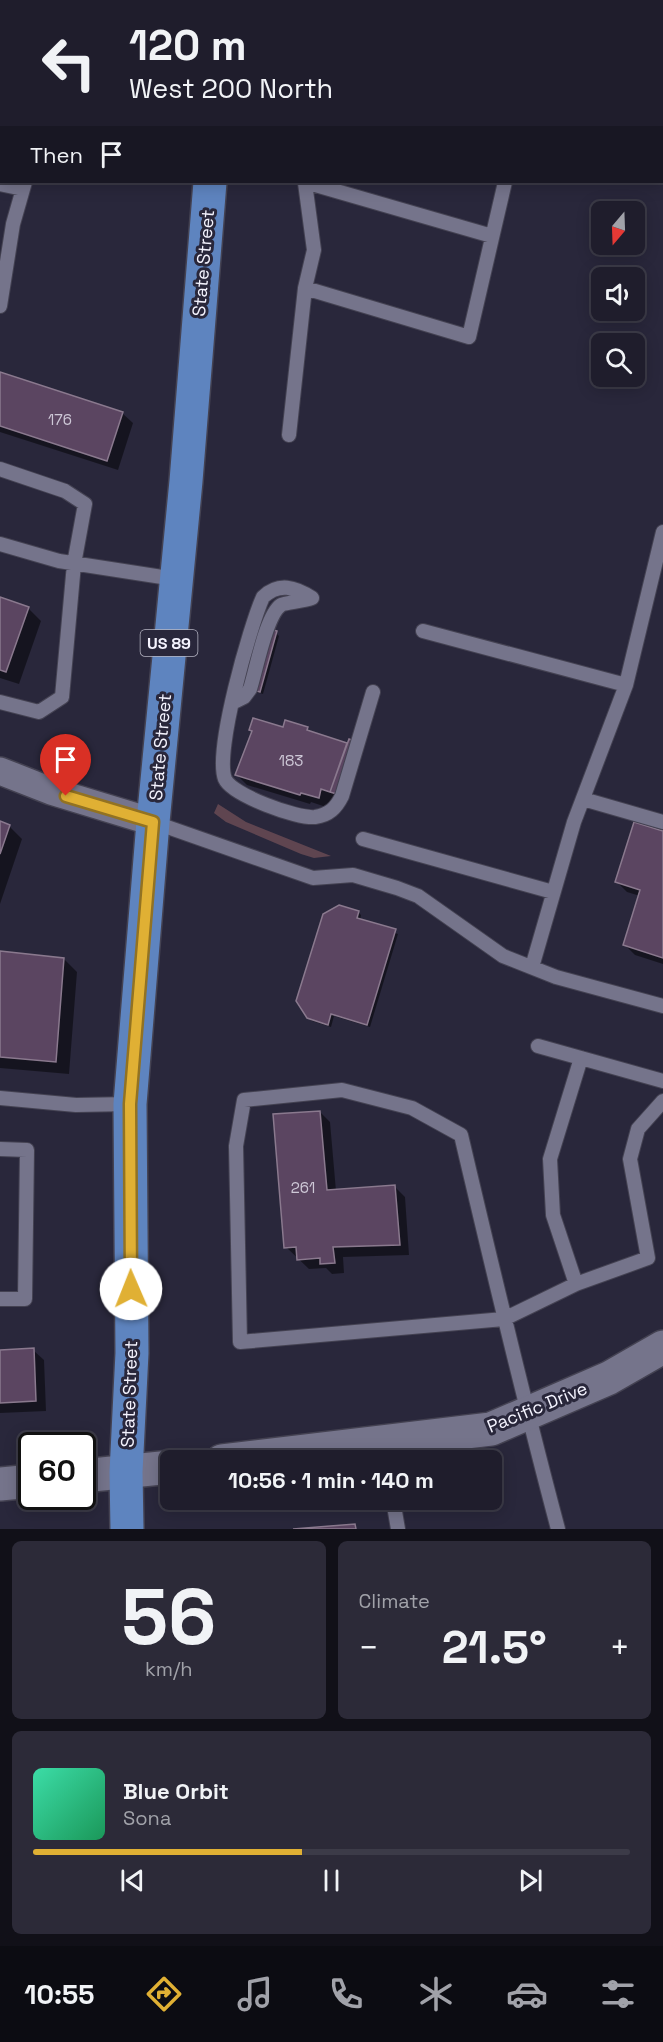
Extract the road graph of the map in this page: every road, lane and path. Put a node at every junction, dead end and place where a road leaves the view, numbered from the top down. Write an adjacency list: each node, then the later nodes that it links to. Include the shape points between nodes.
1 (210, 183): 15 (main road, State Street / US 89)
2 (305, 183): 8 (lane, via 314,250)
3 (308, 183): 7 (lane)
4 (505, 183): 7 (lane)
5 (0, 184): 6 (lane)
6 (24, 185): 9 (lane, via 13,224)
7 (492, 236): 8 (lane, via 469,338)
8 (305, 288): 10 (lane)
9 (0, 306)
10 (289, 435)
11 (0, 469): 14 (lane, via 65,491 85,504)
12 (663, 532): 18 (lane)
13 (0, 544): 14 (lane)
14 (74, 564): 15 (lane); 20 (lane, via 62,697 39,712)
15 (175, 579): 23 (main road, State Street / US 89)
16 (312, 598): 19 (lane, via 283,586 263,597 232,703 223,768 225,780 235,790 266,805 313,818 328,814 337,807)
17 (423, 631): 18 (lane)
18 (626, 685): 22 (lane)
19 (373, 692)
20 (0, 702)
21 (0, 771): 23 (street)
22 (583, 799): 24 (lane); 26 (lane)
23 (153, 822): 27 (lane, via 313,878 353,875 418,896 503,956); 34 (main road, State Street / US 89)
24 (663, 822)
25 (363, 839): 26 (lane)
26 (554, 892): 27 (lane)
27 (532, 967): 28 (lane)
28 (663, 1006)
29 (538, 1046): 30 (lane)
30 (581, 1058): 31 (lane); 38 (lane, via 550,1159 553,1215)
31 (663, 1081)
32 (0, 1098): 34 (lane, via 76,1105)
33 (663, 1101): 37 (lane, via 638,1129 630,1159)
34 (130, 1104): 45 (main road, State Street / US 89, via 132,1353)
35 (0, 1149): 39 (lane, via 27,1150 25,1299)
36 (663, 1256): 37 (lane)
37 (648, 1258): 38 (lane)
38 (576, 1284): 40 (lane)
39 (0, 1299)
40 (504, 1319): 40 (lane, via 461,1135 412,1108 342,1090 244,1100 236,1146 240,1342); 42 (lane)
41 (663, 1347): 42 (street, Pacific Drive, via 609,1378)
42 (527, 1414): 43 (street, Pacific Drive, via 491,1429); 52 (lane)
43 (348, 1450)
44 (160, 1468): 45 (street)
45 (126, 1472): 46 (street); 50 (main road, State Street / US 89)
46 (96, 1475)
47 (18, 1482): 48 (street)
48 (0, 1484)
49 (395, 1510): 51 (lane)
50 (127, 1529)
51 (398, 1529)
52 (558, 1529)

